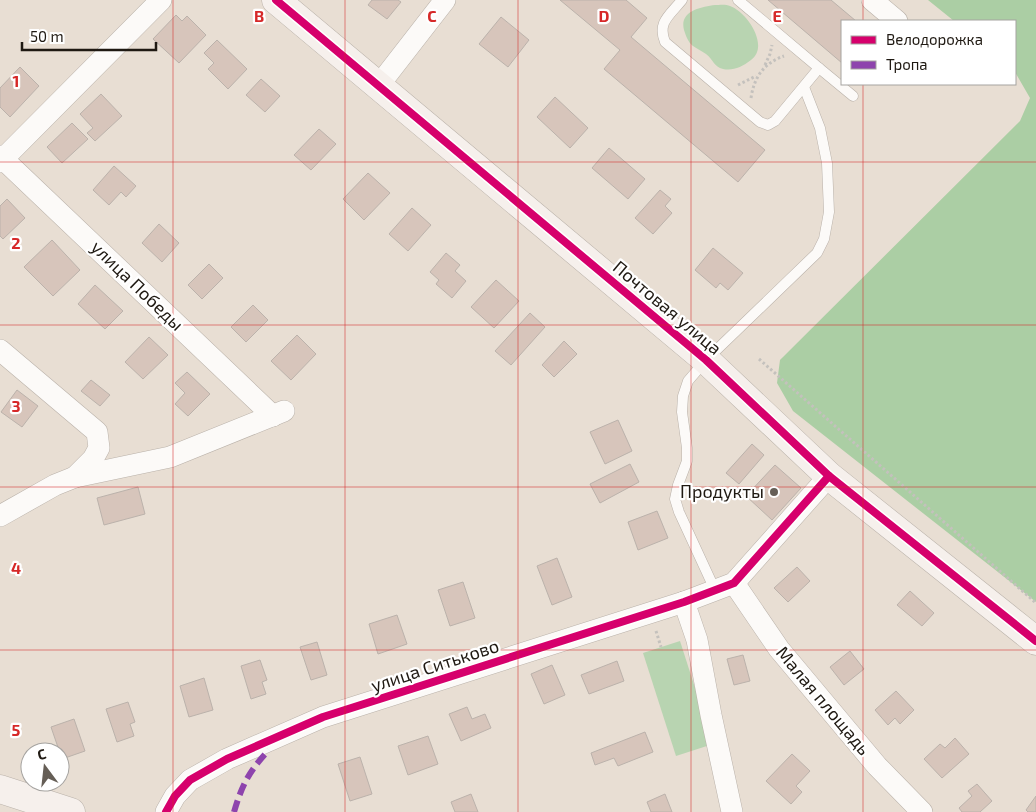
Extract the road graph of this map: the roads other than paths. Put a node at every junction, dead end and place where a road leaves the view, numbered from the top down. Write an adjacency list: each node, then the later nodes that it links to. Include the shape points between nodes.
1 (161, 0): 12 (street)
2 (276, 0): 9 (street, Почтовая улица)
3 (445, 0): 9 (street)
4 (738, 0): 8 (lane)
5 (872, 0): 7 (street)
6 (676, 2): 10 (lane, via 663,23 661,33 666,42 760,122 768,125 775,121)
7 (896, 20)
8 (819, 68): 10 (lane); 11 (lane)
9 (378, 85): 14 (street, Почтовая улица)
10 (804, 87): 14 (lane, via 820,128 827,163 829,212 824,239 817,252)
11 (853, 96)
12 (1, 159): 16 (street, улица Победы, via 279,413 170,456)
13 (0, 350): 16 (street, via 97,432 99,448)
14 (706, 360): 15 (street, Почтовая улица); 18 (lane, via 688,381 683,396 687,461 676,499 679,512)
15 (829, 476): 18 (street); 20 (street, Почтовая улица)
16 (75, 477): 17 (street)
17 (0, 516)
18 (724, 586): 19 (street, улица Ситьково); 25 (street, Малая площадь, via 877,766)
19 (684, 602): 23 (street, улица Ситьково, via 324,717 227,759 190,780 174,796); 24 (street, via 698,640)
20 (1036, 641)
21 (0, 789): 22 (street)
22 (71, 812)
23 (166, 812)
24 (732, 812)
25 (922, 812)

